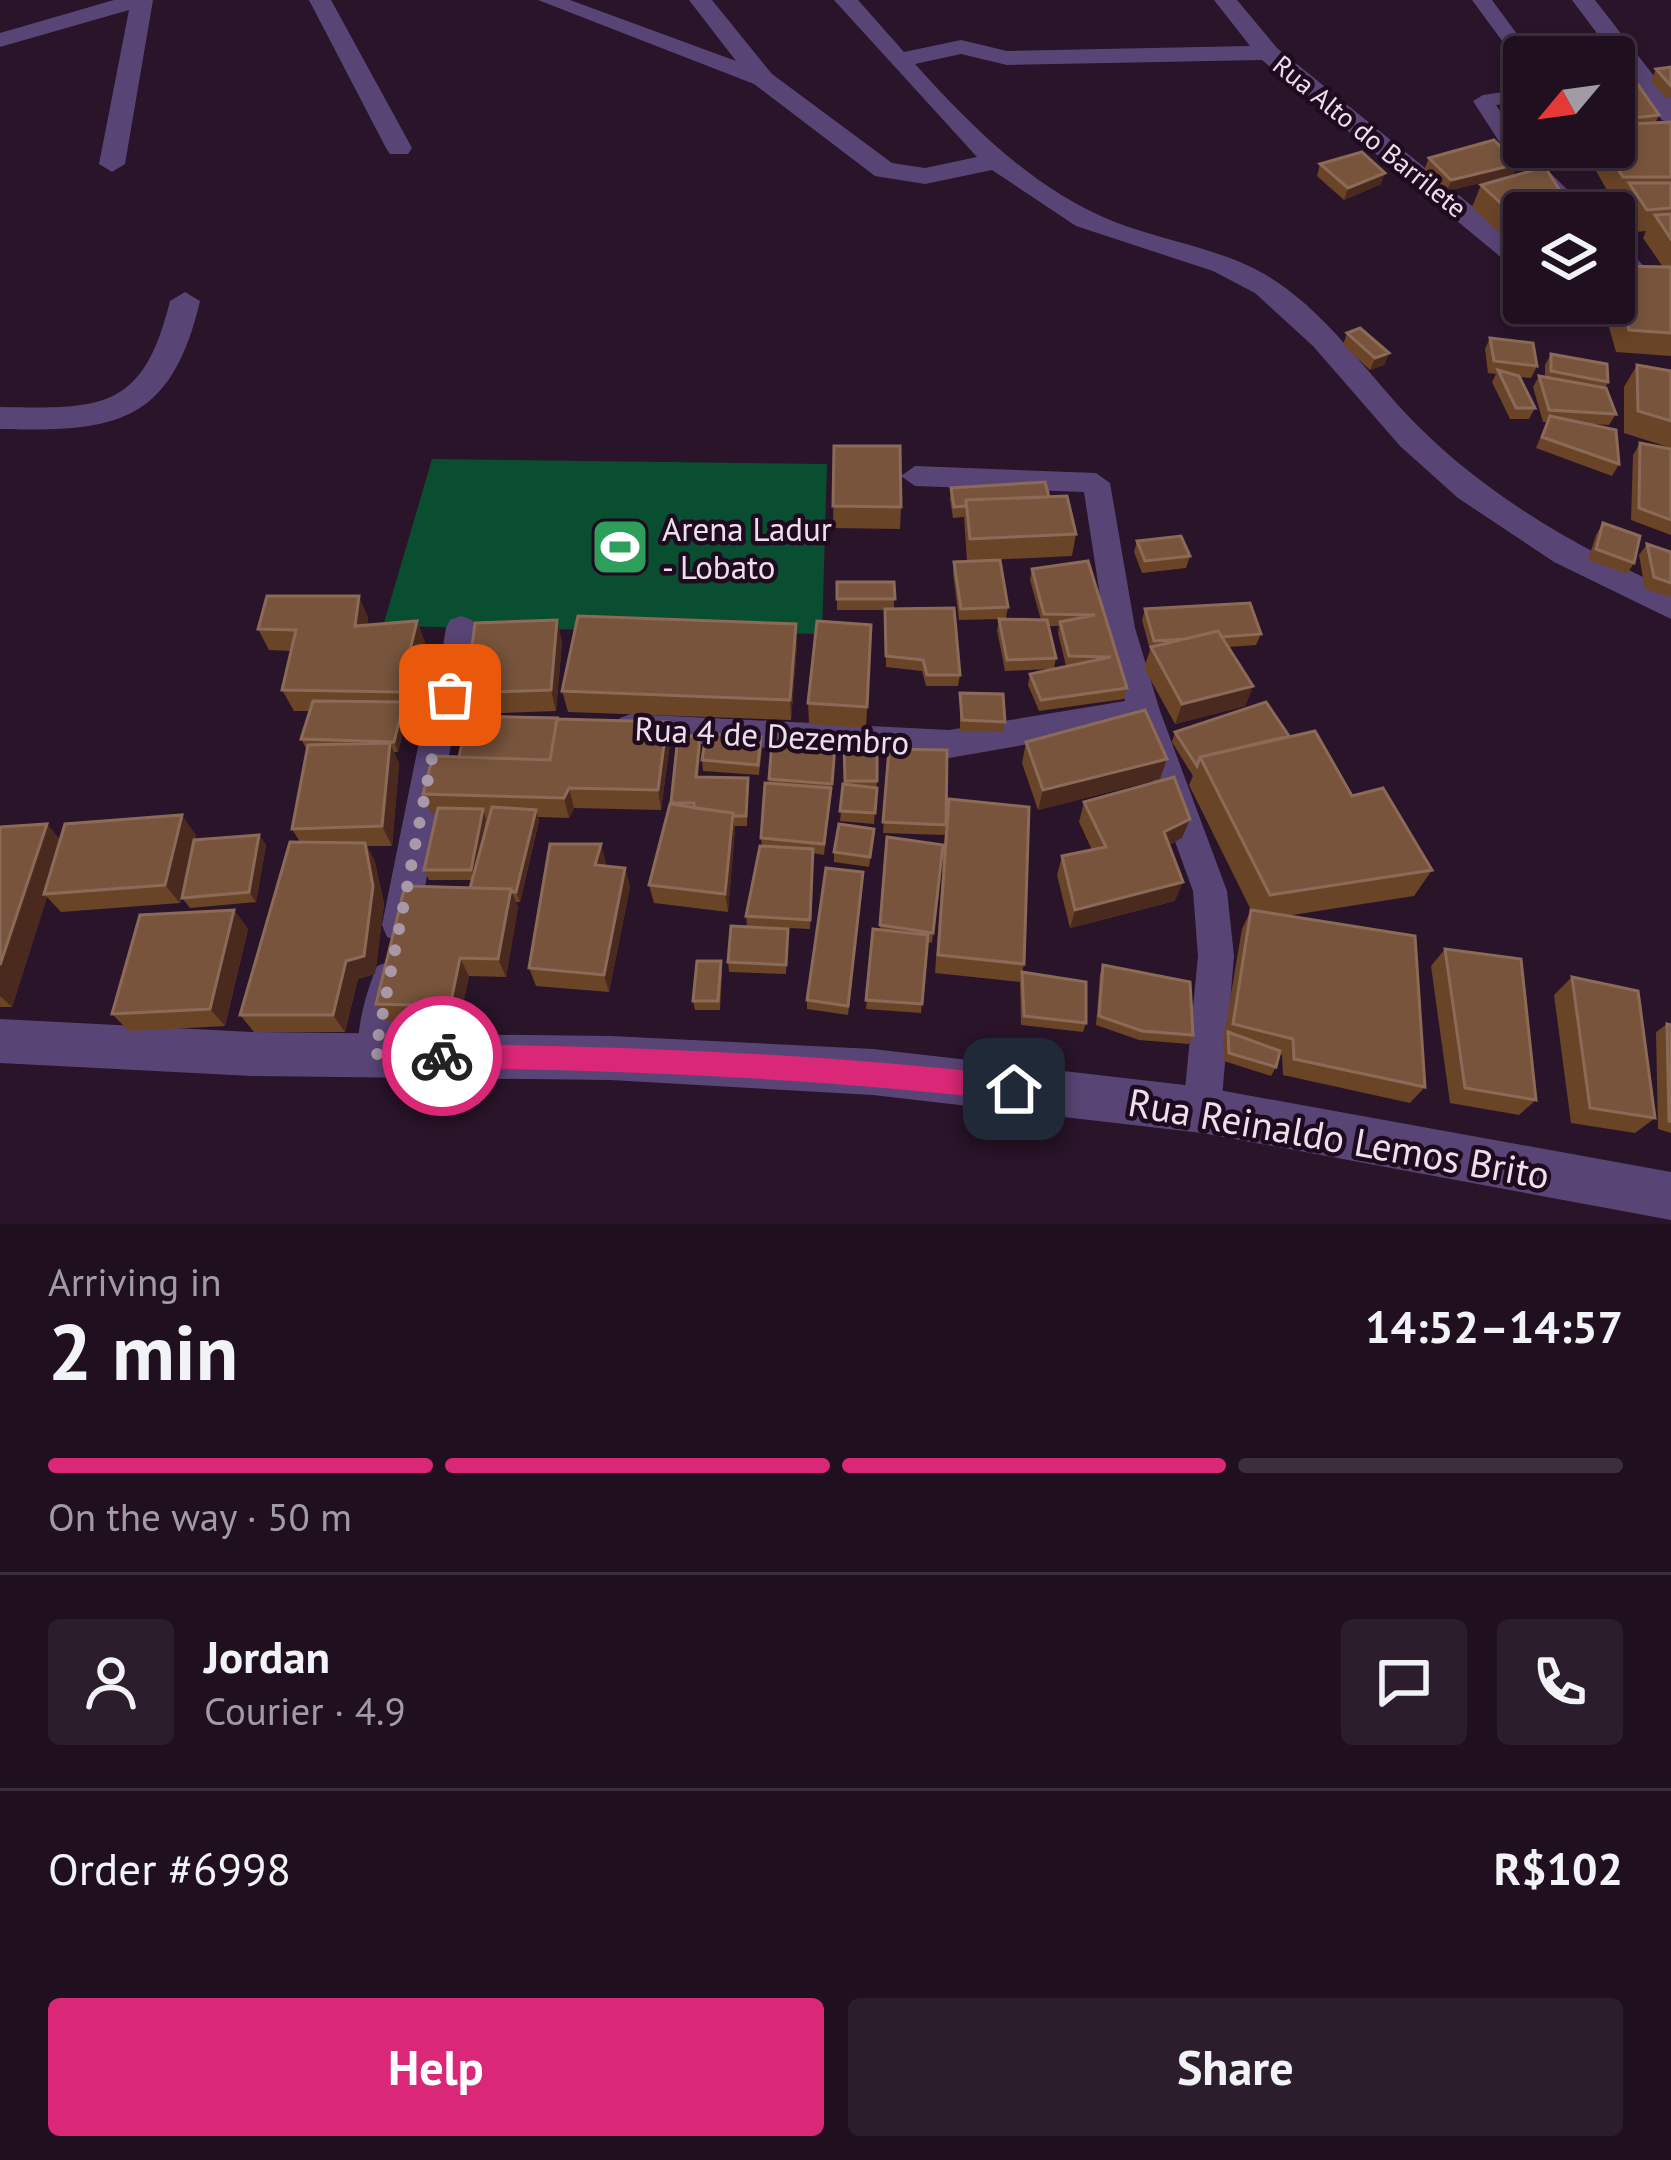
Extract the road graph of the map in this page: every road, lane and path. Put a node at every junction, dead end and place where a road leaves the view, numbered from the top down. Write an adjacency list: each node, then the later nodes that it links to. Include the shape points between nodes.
1 (141, 0): 10 (street); 19 (street)
2 (320, 0): 17 (street)
3 (549, 0): 13 (street)
4 (700, 0): 13 (street)
5 (844, 0): 12 (street)
6 (1225, 0): 11 (street, Rua Alto do Barrilete)
7 (1482, 0): 9 (lane)
8 (1583, 0): 15 (street)
9 (1509, 36)
10 (0, 40)
11 (1268, 53): 12 (street, via 1006,58 961,47); 22 (street, Rua Alto do Barrilete)
12 (900, 60): 18 (street)
13 (763, 79): 18 (street, via 884,170 925,176)
14 (1503, 98): 16 (lane, via 1483,101)
15 (1671, 115)
16 (1503, 131)
17 (399, 148)
18 (992, 162): 26 (street, via 1090,222 1261,284 1302,315 1466,488 1540,540)
19 (112, 164)
20 (1537, 168): 21 (lane)
21 (1560, 192)
22 (1503, 245)
23 (185, 301): 24 (street, via 172,352 152,385 86,415)
24 (0, 418)
25 (915, 476): 28 (lane, via 1096,483 1120,628)
26 (1671, 605)
27 (460, 628): 31 (lane)
28 (1144, 711): 30 (lane, Rua 4 de Dezembro, via 949,745); 34 (lane, via 1210,891 1216,956)
29 (526, 724): 31 (lane)
30 (596, 725)
31 (445, 729): 33 (lane, via 436,737)
32 (0, 1041): 33 (street, Rua Reinaldo Lemos Brito)
33 (375, 1054): 34 (street, Rua Reinaldo Lemos Brito, via 873,1072)
34 (1202, 1110): 35 (street, Rua Reinaldo Lemos Brito)
35 (1671, 1196)

